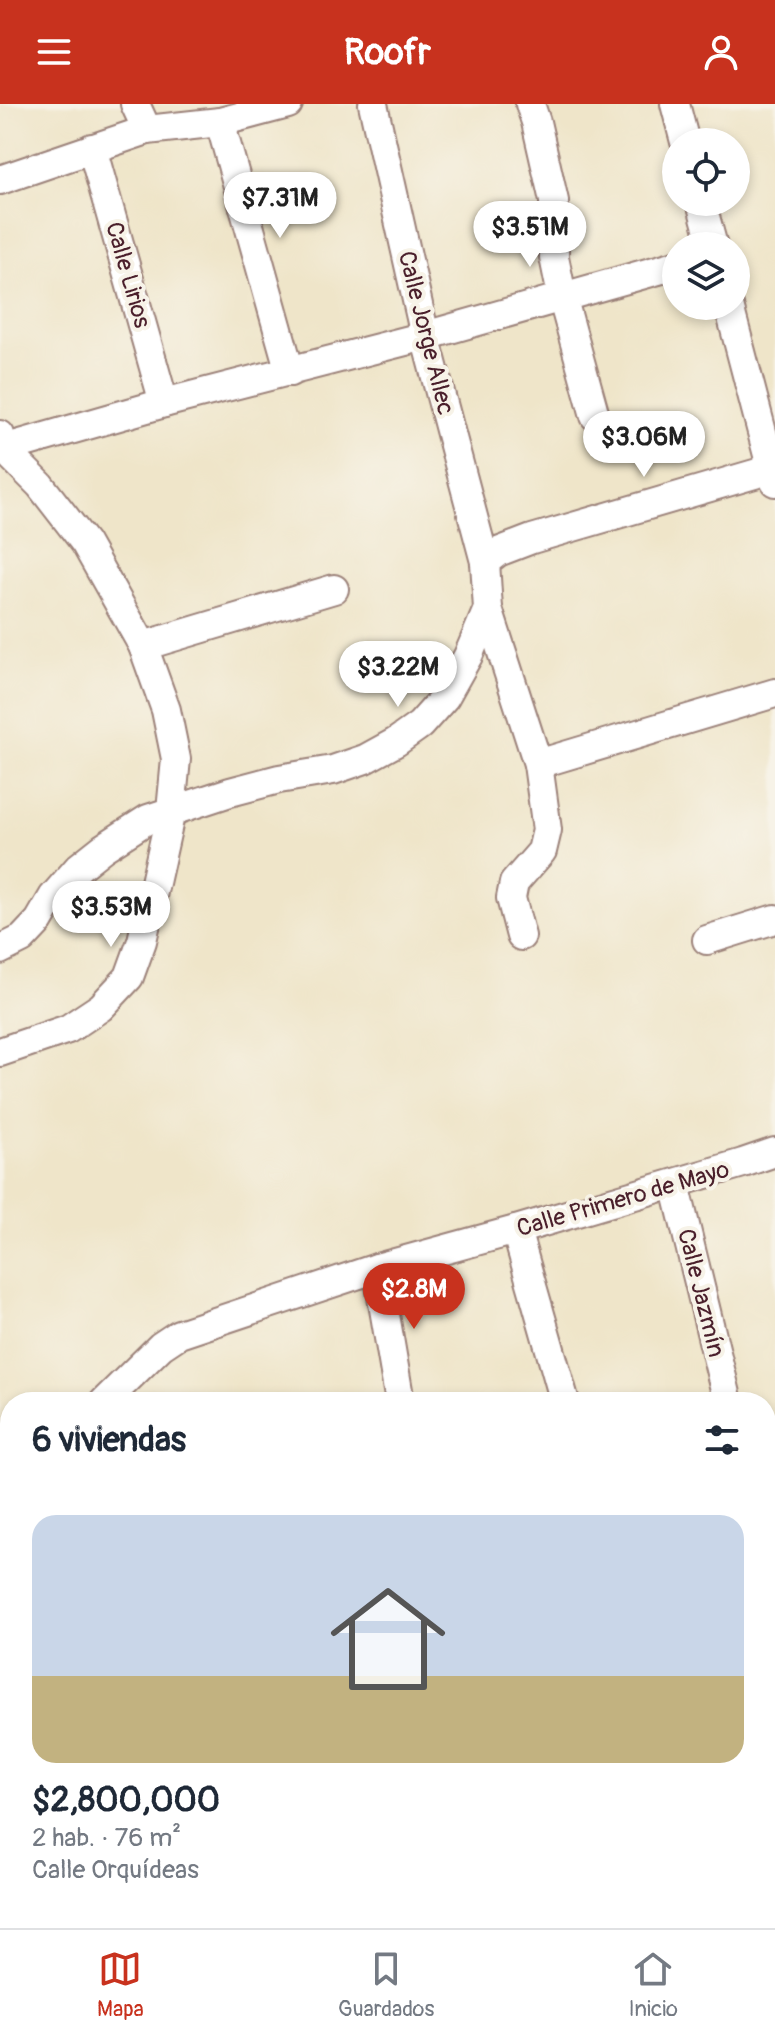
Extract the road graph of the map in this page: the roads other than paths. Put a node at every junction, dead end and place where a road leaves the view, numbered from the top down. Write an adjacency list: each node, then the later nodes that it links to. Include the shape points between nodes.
1 (135, 104): 8 (street)
2 (288, 104): 6 (street)
3 (373, 104): 14 (street, Calle Jorge Allec)
4 (530, 104): 12 (street, via 554,201 554,257)
5 (675, 104): 7 (street)
6 (220, 122): 8 (street); 15 (street)
7 (681, 128)
8 (147, 130): 9 (street)
9 (92, 148): 10 (street); 16 (street, Calle Lirios)
10 (0, 180)
11 (662, 269): 12 (street)
12 (562, 296): 14 (street); 17 (street)
13 (733, 320): 19 (street)
14 (425, 336): 15 (street); 20 (street, Calle Jorge Allec)
15 (290, 372): 16 (street)
16 (164, 403): 18 (street)
17 (595, 416)
18 (1, 445): 23 (street, via 85,543)
19 (774, 473): 20 (street, via 532,539)
20 (485, 562): 22 (street, Calle Jorge Allec)
21 (334, 589): 23 (street)
22 (488, 609): 25 (street); 26 (street, via 445,697 396,742 333,770 267,782)
23 (143, 646): 26 (street, via 166,710 176,759)
24 (775, 693): 25 (street)
25 (538, 764): 28 (street, via 547,830 542,851 514,883 511,898)
26 (171, 811): 30 (street, via 148,819 79,867 22,939); 31 (street, via 129,977 101,1007 68,1029)
27 (775, 919): 29 (street)
28 (521, 936)
29 (707, 940)
30 (0, 950)
31 (0, 1052)
32 (775, 1152): 33 (street, Calle Primero de Mayo)
33 (675, 1184): 34 (street, Calle Primero de Mayo); 39 (street, Calle Jazmín)
34 (516, 1230): 35 (street, Calle Primero de Mayo); 38 (street)
35 (377, 1268): 36 (street, Calle Primero de Mayo, via 179,1334); 37 (street)
36 (114, 1392)
37 (398, 1392)
38 (562, 1392)
39 (726, 1392)

